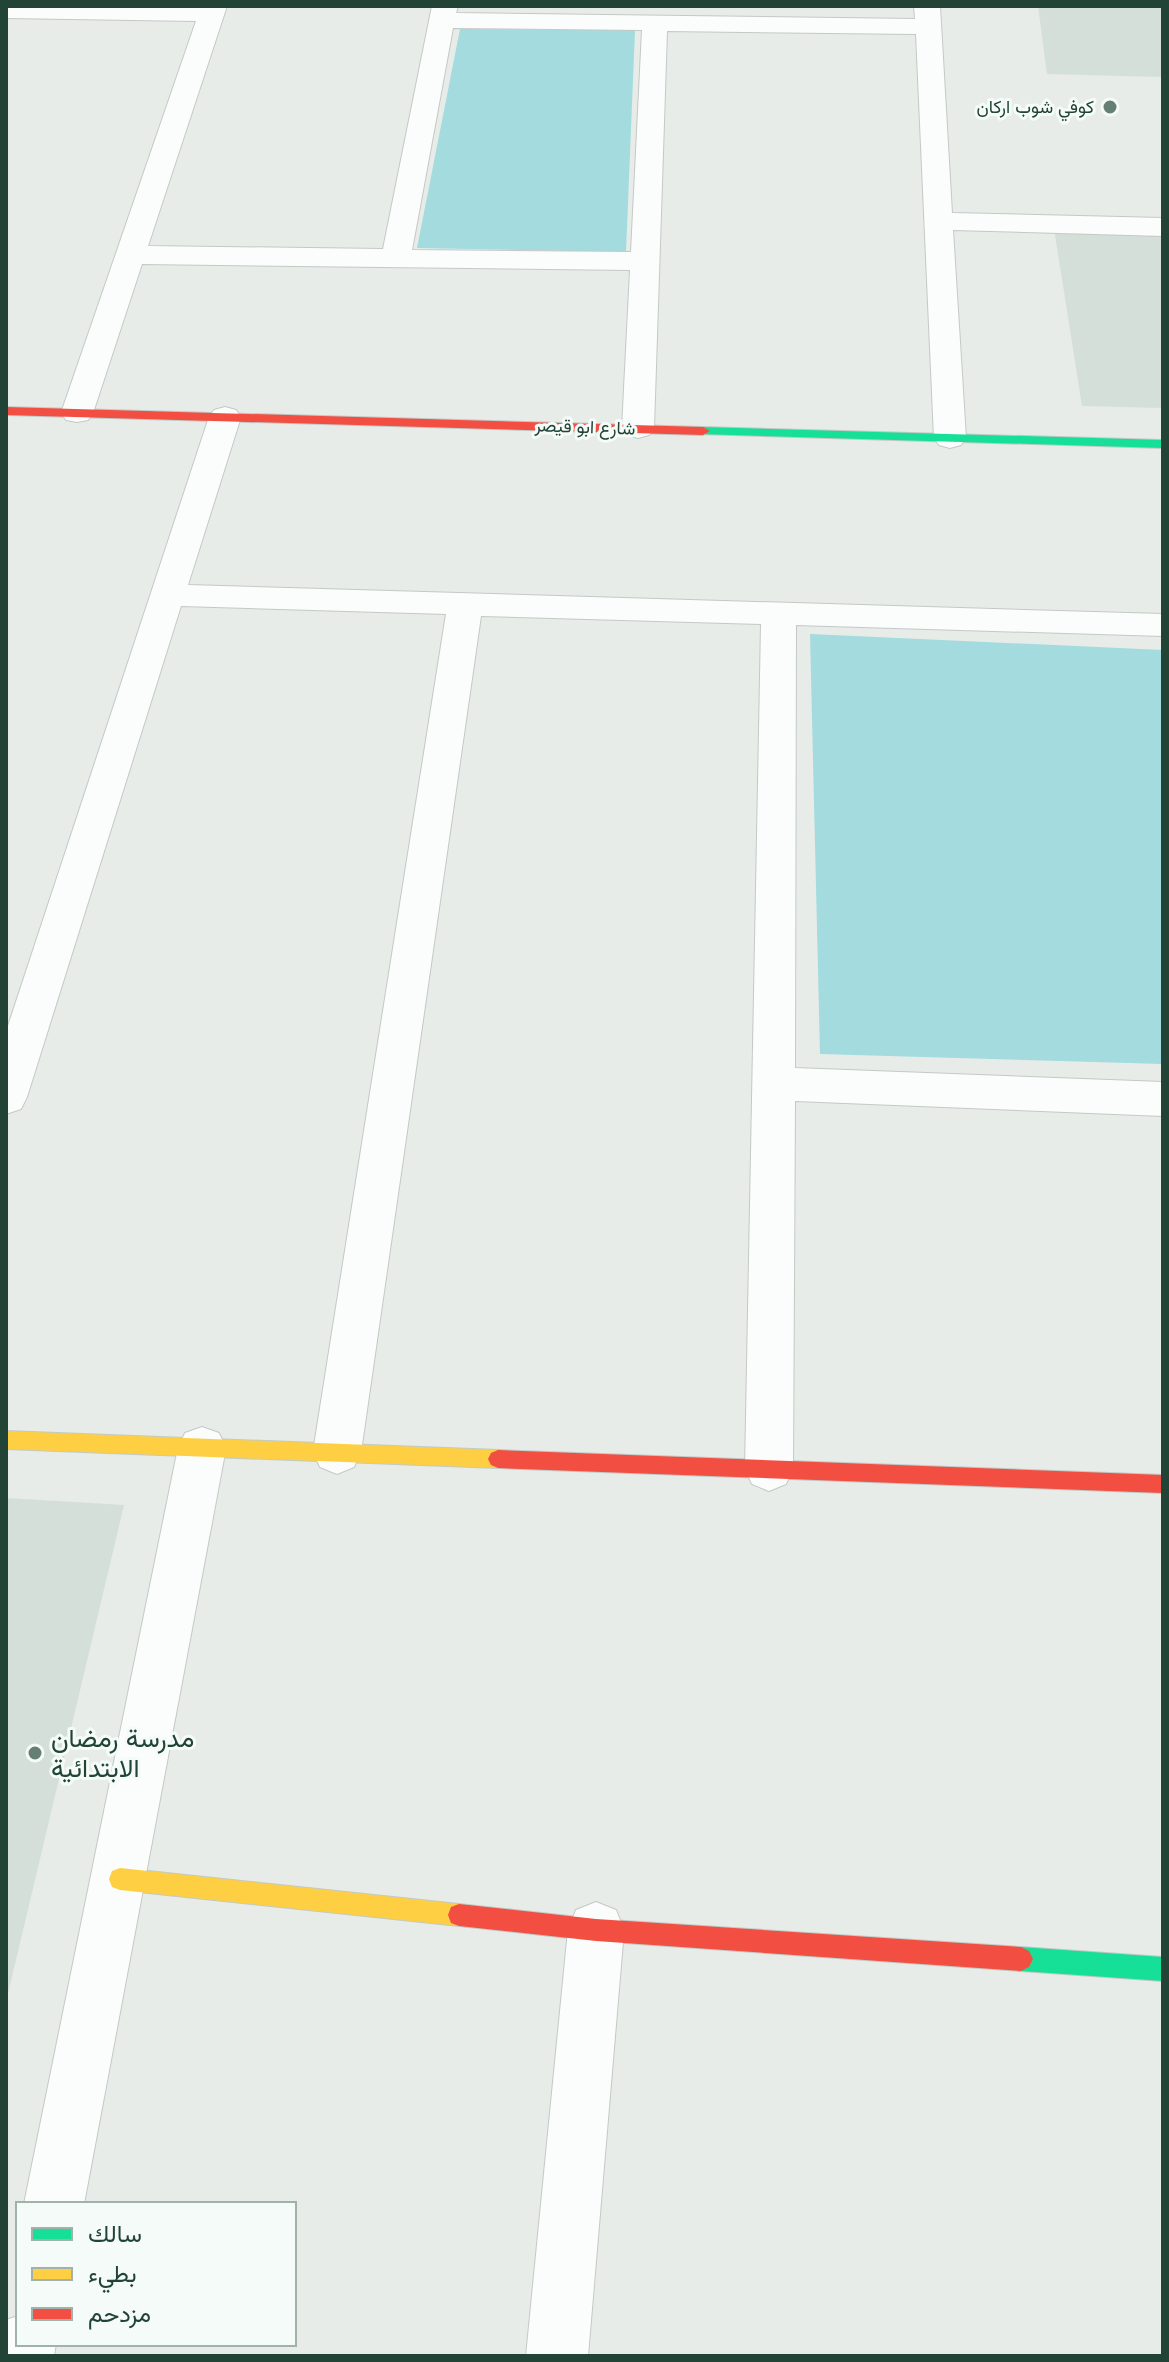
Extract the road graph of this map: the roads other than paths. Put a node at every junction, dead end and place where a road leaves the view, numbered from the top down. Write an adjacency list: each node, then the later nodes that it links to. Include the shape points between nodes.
1 (6, 10): 2 (street)
2 (213, 10): 8 (street)
3 (444, 13): 5 (street); 9 (street)
4 (927, 17): 5 (street); 6 (street)
5 (655, 23): 10 (street)
6 (938, 221): 7 (street); 15 (street)
7 (1163, 227)
8 (130, 255): 9 (street); 12 (street)
9 (396, 258): 10 (street)
10 (645, 261): 14 (street)
11 (6, 411): 12 (street, شارع ابو قيصر)
12 (77, 413): 13 (street, شارع ابو قيصر)
13 (225, 417): 14 (street, شارع ابو قيصر); 17 (street)
14 (638, 428): 15 (street, شارع ابو قيصر)
15 (950, 438): 16 (street, شارع ابو قيصر)
16 (1163, 444)
17 (167, 595): 18 (street); 21 (street)
18 (465, 604): 19 (street); 26 (street)
19 (779, 614): 20 (street); 22 (street)
20 (1163, 625)
21 (8, 1084)
22 (773, 1084): 23 (street); 27 (street)
23 (1163, 1099)
24 (6, 1440): 25 (street)
25 (202, 1448): 26 (street); 29 (street)
26 (337, 1452): 27 (street)
27 (769, 1469): 28 (street)
28 (1163, 1484)
29 (120, 1879): 30 (street); 32 (street)
30 (596, 1930): 31 (street); 33 (street)
31 (1163, 1969)
32 (54, 2202)
33 (557, 2356)

